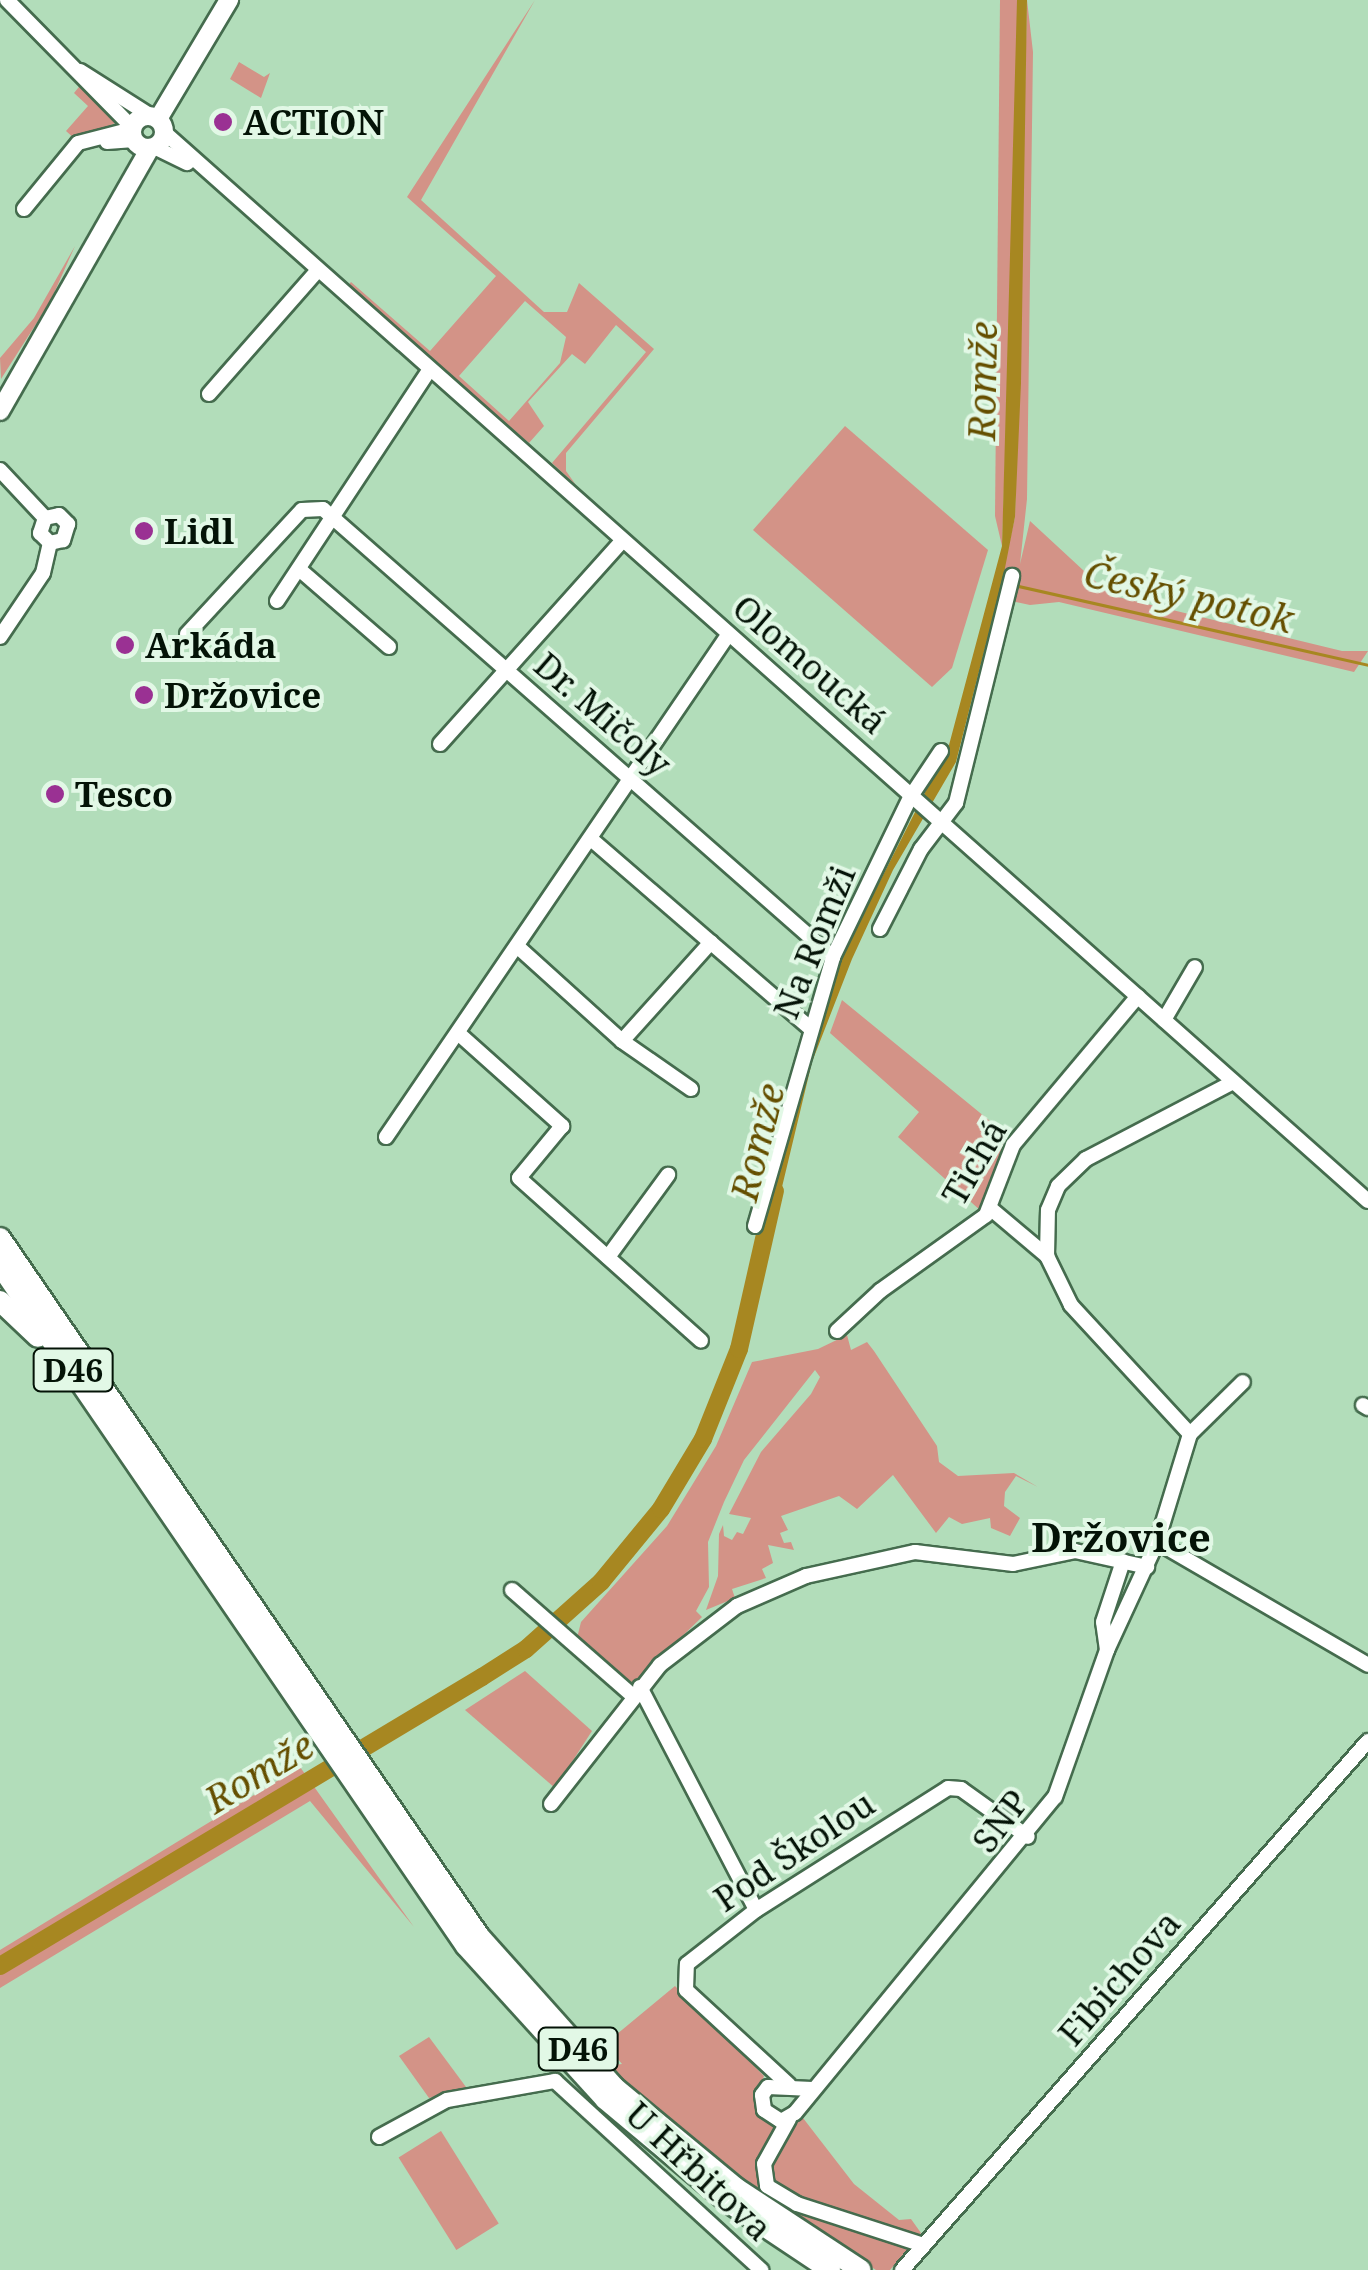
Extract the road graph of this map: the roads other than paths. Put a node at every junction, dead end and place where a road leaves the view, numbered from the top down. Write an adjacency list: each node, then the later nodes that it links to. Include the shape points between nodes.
1 (7, 0): 3 (street, Olomoucká)
2 (229, 0): 3 (main road)
3 (146, 133): 4 (street, via 82,141); 5 (street, Olomoucká, via 208,177); 6 (main road, via 110,214)
4 (24, 209)
5 (316, 272): 7 (street, Olomoucká); 8 (street)
6 (32, 354): 9 (main road); 10 (main road)
7 (428, 372): 12 (street); 14 (street, Olomoucká)
8 (209, 394)
9 (0, 395)
10 (0, 411)
11 (1, 473): 13 (street)
12 (334, 516): 16 (street); 19 (street, via 316,506 302,510); 23 (street, Dr. Mičoly)
13 (45, 518): 15 (street, via 40,533); 15 (street, via 59,515 68,524 63,540)
14 (621, 542): 20 (street, Olomoucká); 23 (street)
15 (50, 543): 21 (street, via 43,573)
16 (299, 569): 18 (street); 22 (street)
17 (1012, 576): 28 (street, Na Romži, via 956,803)
18 (278, 601)
19 (187, 634)
20 (728, 635): 26 (street); 27 (street, Olomoucká)
21 (0, 638)
22 (388, 647)
23 (506, 669): 24 (street); 26 (street, Dr. Mičoly)
24 (440, 744)
25 (940, 750): 27 (street, Na Romži)
26 (631, 778): 29 (street); 33 (street, Dr. Mičoly)
27 (911, 796): 28 (street, Olomoucká); 33 (street, Na Romži)
28 (940, 821): 30 (street, Na Romži); 35 (street, Olomoucká)
29 (591, 839): 31 (street); 32 (street)
30 (880, 929)
31 (711, 942): 37 (street); 39 (street)
32 (518, 947): 38 (street); 39 (street)
33 (833, 957): 37 (street, Na Romži)
34 (1196, 967): 36 (street)
35 (1138, 996): 36 (street, Olomoucká); 45 (street, Tichá, via 1013,1145)
36 (1164, 1020): 40 (street, Olomoucká)
37 (810, 1028): 46 (street, Na Romži)
38 (458, 1033): 42 (street); 49 (street, via 562,1126 519,1178)
39 (622, 1041): 41 (street)
40 (1232, 1082): 44 (street, Olomoucká); 48 (street, via 1069,1173 1049,1204)
41 (691, 1089)
42 (386, 1137)
43 (668, 1176): 49 (street)
44 (1368, 1201)
45 (990, 1208): 48 (street); 52 (street, Tichá)
46 (755, 1226)
47 (0, 1235): 65 (highway, D46)
48 (1047, 1256): 56 (street, via 1091,1334)
49 (608, 1258): 53 (street)
50 (0, 1265): 55 (highway, D46)
51 (0, 1301): 55 (highway)
52 (837, 1331)
53 (701, 1341)
54 (1243, 1382): 56 (street)
55 (94, 1402): 65 (highway, D46)
56 (1190, 1434): 57 (street, SNP)
57 (1157, 1542): 59 (street, SNP); 62 (street)
58 (1123, 1561): 59 (street); 61 (street, via 1104,1622); 63 (street, via 1075,1552 1013,1564 977,1563 915,1552 806,1576 712,1622)
59 (1146, 1567): 61 (street, SNP)
60 (512, 1590): 63 (street)
61 (1107, 1650): 67 (street, SNP, via 1055,1798)
62 (1368, 1665)
63 (635, 1690): 66 (street); 68 (street)
64 (1368, 1740): 73 (street, Fibichova)
65 (346, 1760): 75 (highway, D46, via 466,1946 545,2039 682,2166); 76 (highway, D46, via 479,1936 614,2087 736,2188)
66 (552, 1804)
67 (1028, 1837): 68 (street, Pod Školou, via 961,1790 948,1788); 70 (street, SNP)
68 (756, 1910): 69 (street, Pod Školou, via 683,1974 686,1990 725,2033)
69 (789, 2085): 70 (street); 71 (street, via 768,2088 762,2102 771,2117)
70 (812, 2088): 71 (street, SNP)
71 (789, 2119): 73 (street, SNP, via 764,2164 766,2186 796,2204)
72 (380, 2137): 74 (street, U Hřbitova, via 446,2100 555,2081)
73 (919, 2250): 77 (street, Fibichova)
74 (761, 2270)
75 (830, 2270)
76 (861, 2270)
77 (902, 2270)

